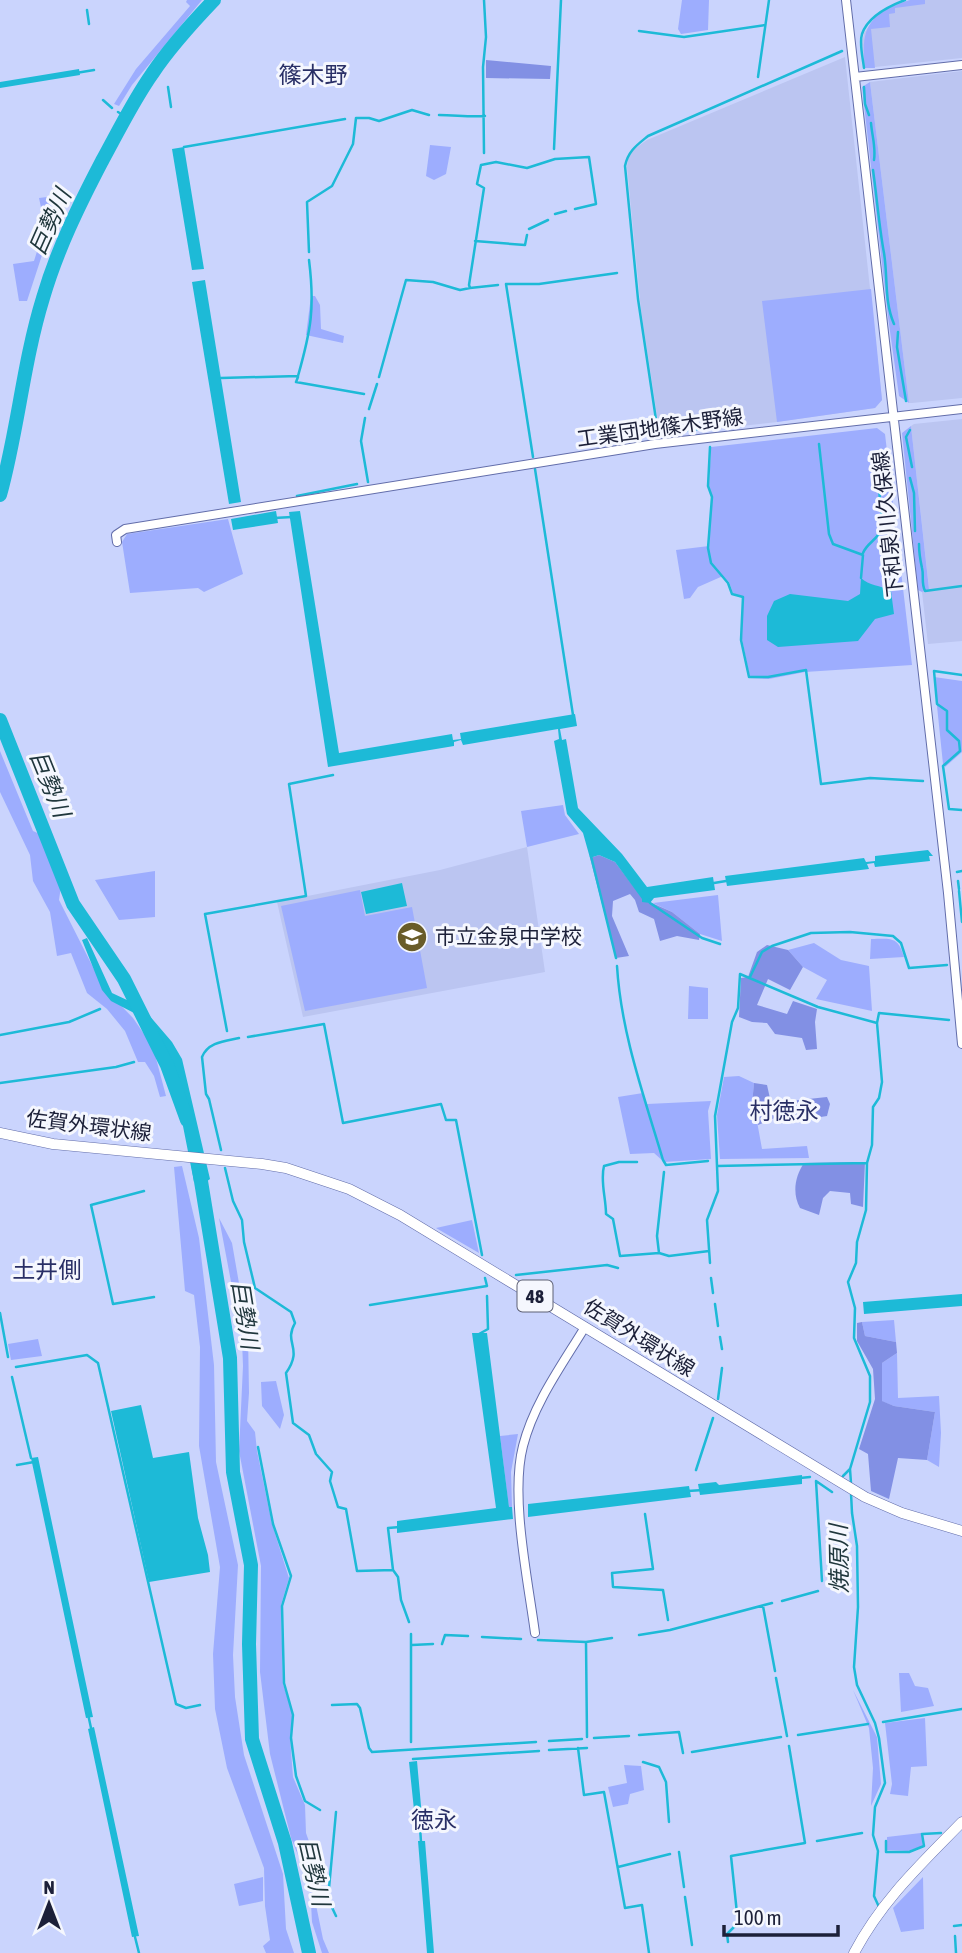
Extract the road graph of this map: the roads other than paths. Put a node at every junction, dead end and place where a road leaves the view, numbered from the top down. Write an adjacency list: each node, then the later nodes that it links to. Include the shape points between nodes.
1 (846, 0): 3 (street, 下和泉川久保線)
2 (962, 65): 3 (street)
3 (855, 77): 5 (street, 下和泉川久保線)
4 (962, 409): 5 (street, 工業団地篠木野線)
5 (894, 417): 6 (street, 工業団地篠木野線, via 655,444 125,529 116,535); 7 (street, 下和泉川久保線)
6 (117, 541)
7 (962, 1044)
8 (0, 1133): 9 (main road, 佐賀外環状線 / 48, via 54,1144 286,1168 349,1189 400,1214)
9 (585, 1327): 10 (main road, 佐賀外環状線 / 48, via 864,1497); 11 (street, via 538,1405 522,1448 519,1504)
10 (962, 1531)
11 (535, 1633)
12 (962, 1822): 13 (main road, via 893,1892)
13 (855, 1953)

